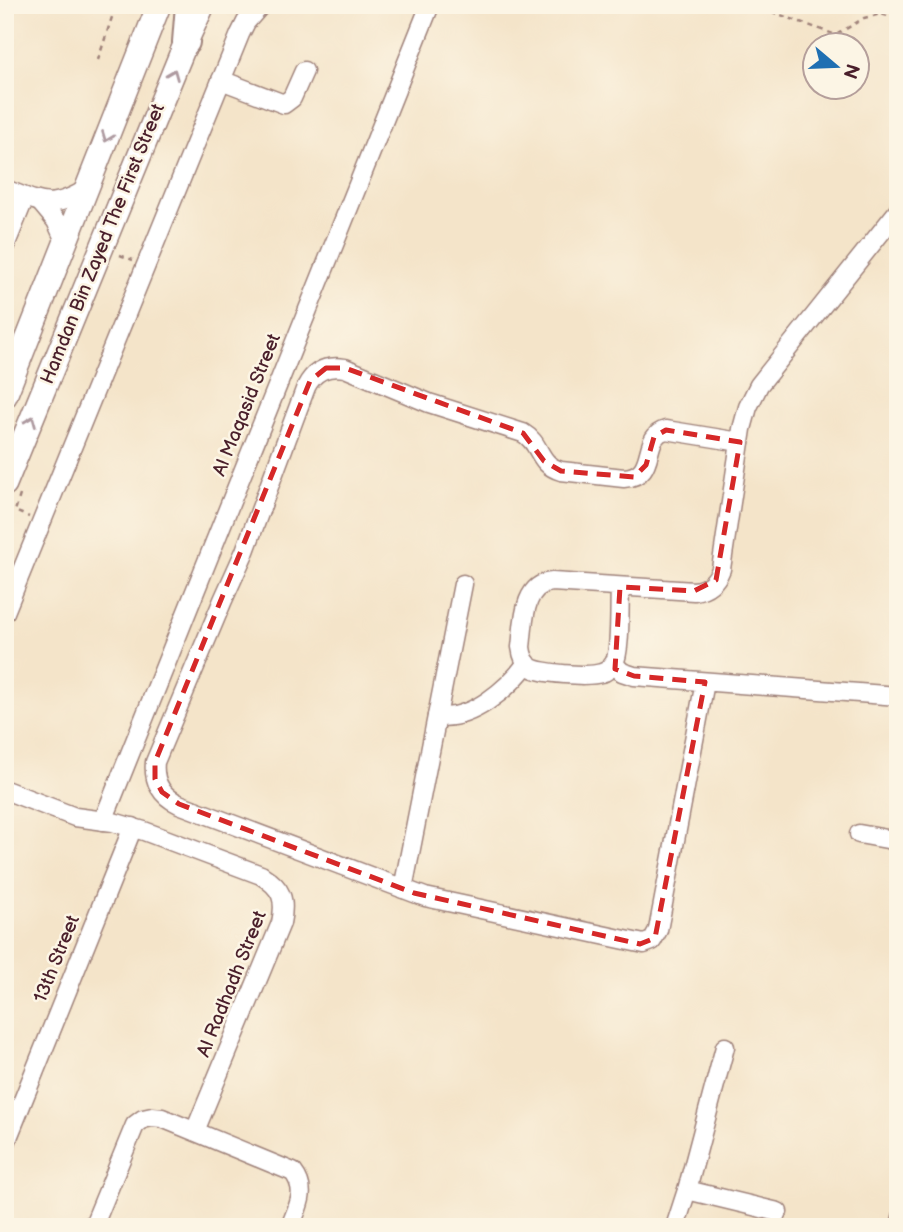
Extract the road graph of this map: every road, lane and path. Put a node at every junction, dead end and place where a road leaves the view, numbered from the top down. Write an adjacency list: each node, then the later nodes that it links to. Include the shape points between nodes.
1 (116, 5): 10 (path)
2 (159, 5): 14 (main road, Hamdan Bin Zayed The First Street, one-way to 14)
3 (189, 5): 9 (main road)
4 (203, 5): 9 (main road, Hamdan Bin Zayed The First Street)
5 (261, 5): 12 (street, via 246,22)
6 (430, 5): 31 (street, Al Maqasid Street)
7 (753, 5): 8 (path, via 836,35 881,14)
8 (898, 19)
9 (186, 42): 21 (main road, Hamdan Bin Zayed The First Street, one-way to 9)
10 (98, 60)
11 (304, 71): 12 (street, via 292,98 284,104)
12 (221, 80): 24 (street)
13 (5, 189): 15 (street)
14 (87, 189): 15 (street, via 65,200); 17 (main road, Hamdan Bin Zayed The First Street)
15 (33, 200): 17 (street, via 56,222); 18 (street)
16 (898, 211): 20 (street, via 759,385)
17 (66, 243): 19 (main road, Hamdan Bin Zayed The First Street)
18 (5, 246)
19 (5, 396)
20 (740, 442): 23 (street, via 722,569 716,580 694,591); 35 (street, via 661,431 654,437 643,470 634,477 561,471 544,461 523,433 429,403 345,368 320,371 310,381 245,551 155,762 155,779 173,802)
21 (5, 484)
22 (463, 584): 29 (street)
23 (620, 587): 25 (street, via 538,585 527,605 521,647); 26 (street)
24 (5, 612)
25 (527, 663): 26 (street, via 541,672 597,675); 29 (street, via 488,701 455,716)
26 (614, 664): 27 (street, via 634,676)
27 (705, 682): 28 (street); 35 (street, via 659,930 652,941 640,944)
28 (898, 696)
29 (437, 716): 35 (street)
30 (5, 790): 31 (street, Al Radhadh Street, via 75,817)
31 (103, 821): 32 (street, Al Radhadh Street)
32 (133, 827): 37 (street, Al Radhadh Street, via 261,875 281,894 284,908); 38 (street, 13th Street)
33 (859, 834): 34 (street)
34 (898, 841)
35 (403, 889)
36 (725, 1047): 39 (street)
37 (195, 1131): 42 (street, via 152,1116 135,1125); 43 (street, via 293,1172 302,1191)
38 (5, 1146)
39 (687, 1190): 40 (street); 44 (street)
40 (778, 1212)
41 (898, 1215): 45 (lane)
42 (93, 1227)
43 (290, 1227)
44 (676, 1227)
45 (895, 1227)

